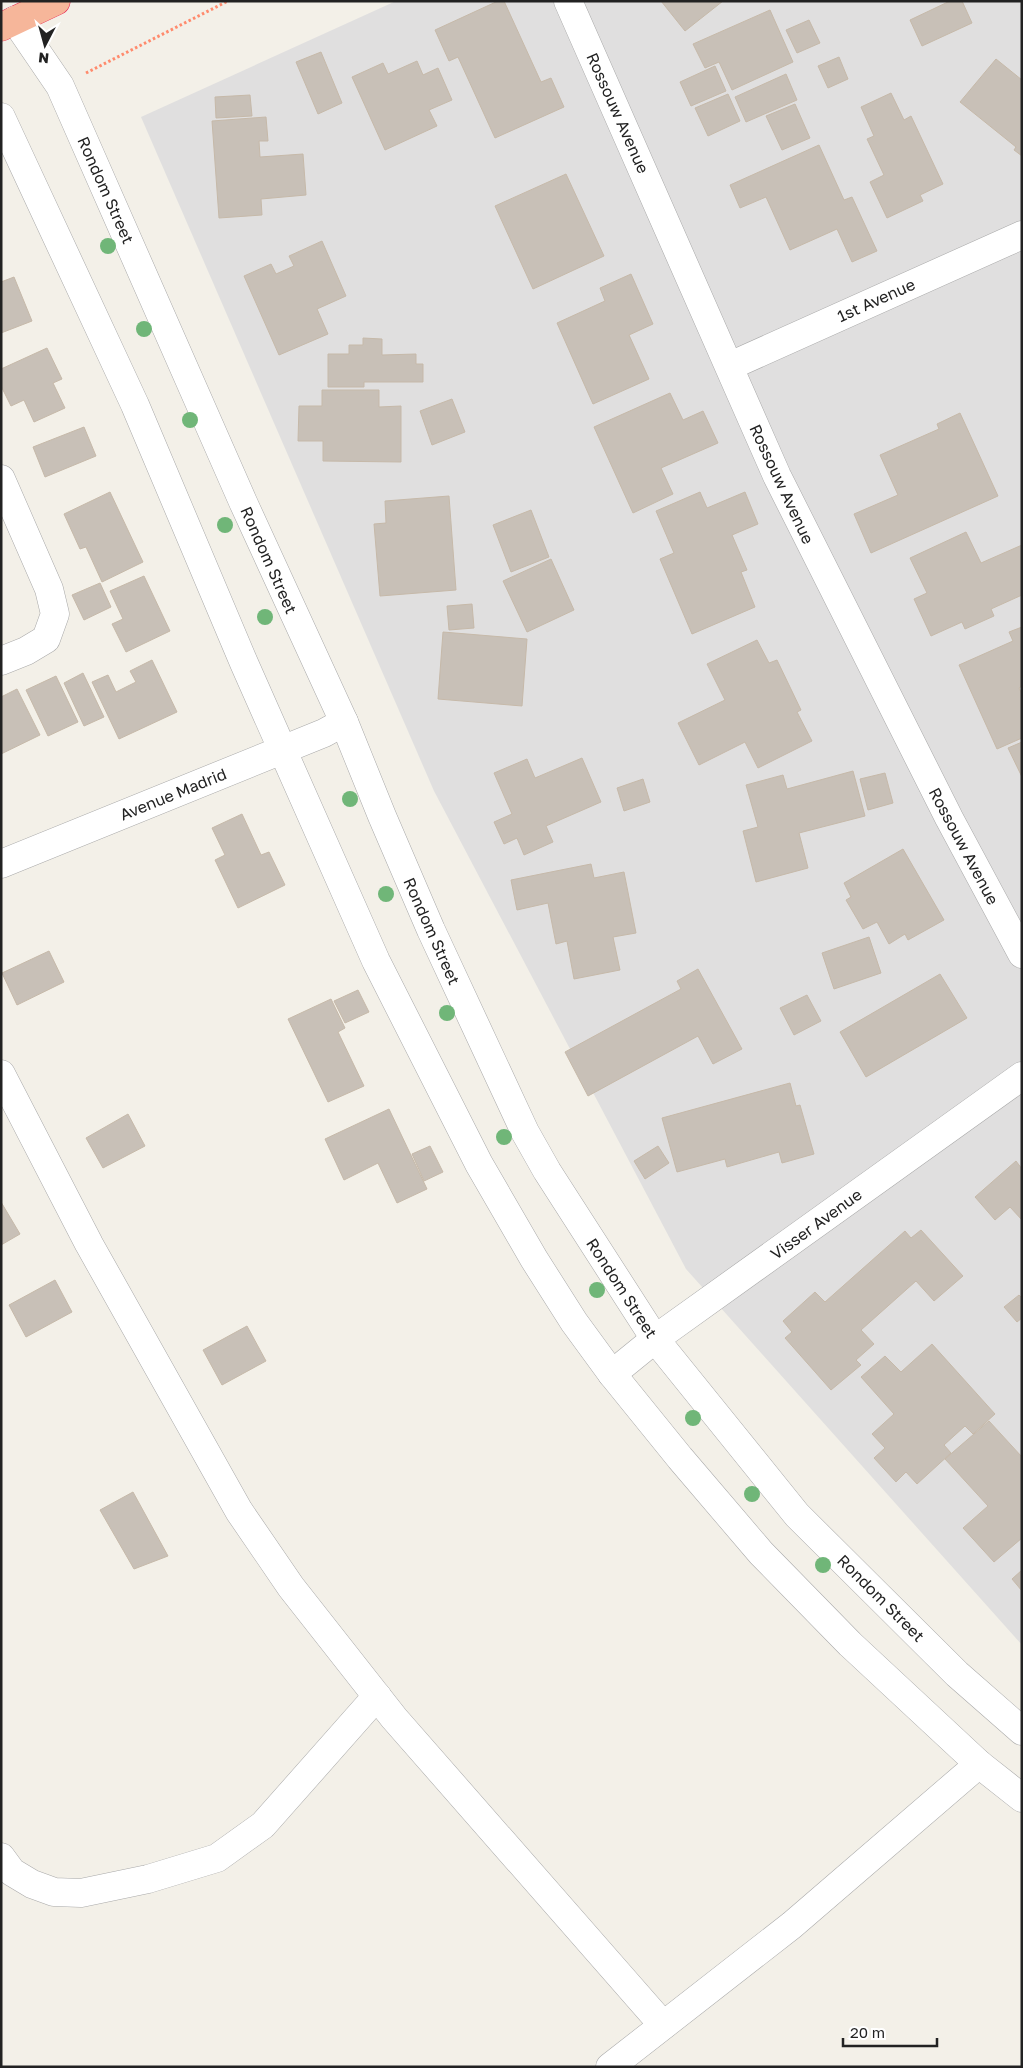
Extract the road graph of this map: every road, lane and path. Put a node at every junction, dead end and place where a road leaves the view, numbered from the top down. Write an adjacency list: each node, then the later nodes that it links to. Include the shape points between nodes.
1 (56, 1): 4 (highway)
2 (228, 1): 5 (path)
3 (568, 1): 8 (street, Rossouw Avenue)
4 (6, 19): 5 (street, Rondom Street)
5 (60, 86): 11 (street, Rondom Street, via 243,502)
6 (1, 116): 12 (street, via 135,405)
7 (1022, 235): 8 (street, 1st Avenue)
8 (730, 366): 14 (street, Rossouw Avenue, via 777,476 862,648)
9 (1, 478): 10 (street, via 49,589 54,614 46,639)
10 (1, 661)
11 (344, 722): 12 (street, Avenue Madrid); 17 (street, Rondom Street, via 427,921 525,1132 568,1207)
12 (283, 749): 13 (street, Avenue Madrid); 18 (street, via 376,961 479,1164 539,1267)
13 (1, 864)
14 (1022, 954)
15 (1, 1074): 19 (street, via 89,1244 239,1511 291,1587)
16 (1022, 1076): 17 (street, Visser Avenue)
17 (655, 1339): 18 (street, Visser Avenue); 20 (street, Rondom Street, via 797,1515 958,1674)
18 (612, 1374): 21 (street, via 761,1554 850,1644)
19 (377, 1696): 23 (street, via 263,1825 217,1858 148,1879 81,1893 54,1892 32,1884 12,1872); 24 (street)
20 (1022, 1731)
21 (979, 1764): 22 (street); 24 (street, via 792,1924)
22 (1022, 1798)
23 (1, 1857)
24 (663, 2025): 25 (street)
25 (610, 2067)

